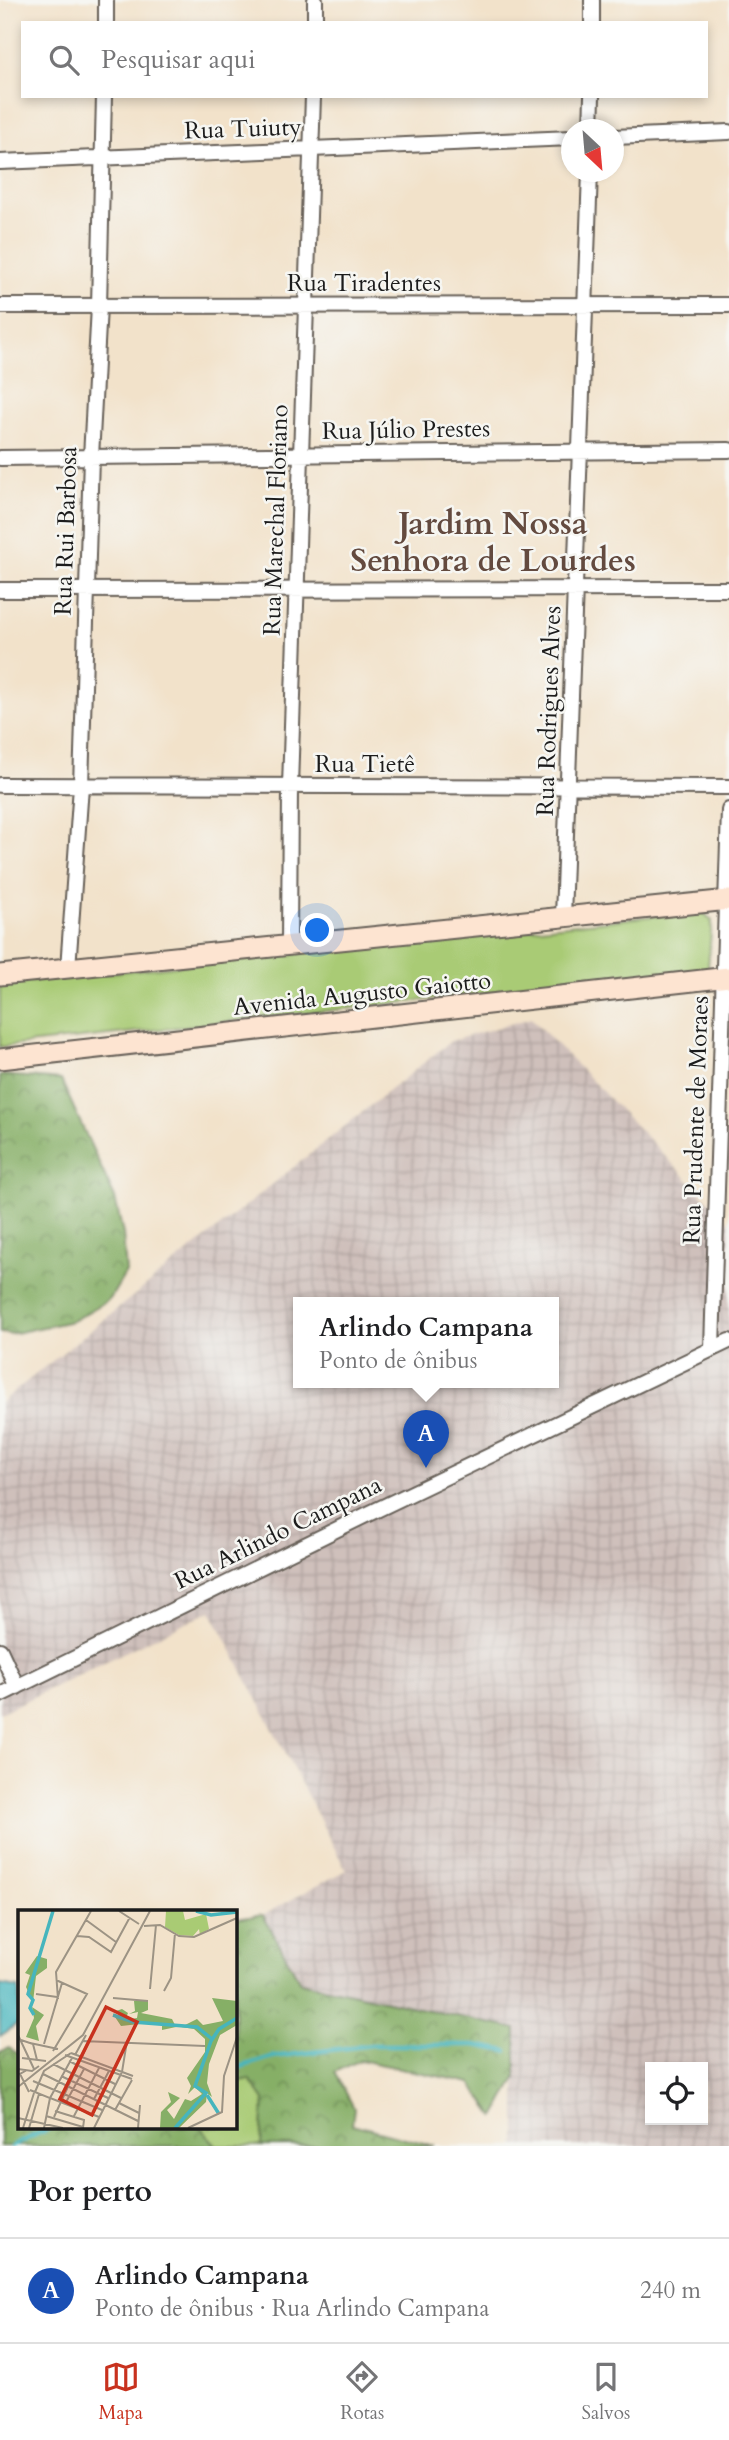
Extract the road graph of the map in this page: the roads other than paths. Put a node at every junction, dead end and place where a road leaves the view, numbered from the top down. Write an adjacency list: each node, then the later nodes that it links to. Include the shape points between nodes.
1 (106, 0): 4 (street)
2 (315, 0): 5 (street)
3 (592, 0): 6 (street)
4 (106, 21)
5 (314, 21)
6 (592, 21)
7 (104, 98): 15 (street, Rua Rui Barbosa)
8 (313, 98): 14 (street, Rua Marechal Floriano)
9 (592, 98): 10 (street)
10 (591, 119)
11 (729, 132): 12 (street)
12 (624, 136)
13 (561, 138): 14 (street, Rua Tuiuty)
14 (312, 149): 15 (street, Rua Tuiuty); 18 (street, Rua Marechal Floriano)
15 (103, 157): 16 (street, Rua Tuiuty); 22 (street, Rua Rui Barbosa)
16 (0, 162)
17 (590, 182): 19 (street, Rua Rodrigues Alves)
18 (306, 305): 19 (street, Rua Tiradentes); 22 (street, Rua Tiradentes); 25 (street, Rua Marechal Floriano)
19 (585, 305): 20 (street, Rua Tiradentes); 24 (street, Rua Rodrigues Alves)
20 (729, 305)
21 (0, 306): 22 (street, Rua Tiradentes)
22 (99, 306): 26 (street, Rua Rui Barbosa)
23 (729, 450): 24 (street, Rua Júlio Prestes)
24 (579, 451): 25 (street, Rua Júlio Prestes); 29 (street, Rua Rodrigues Alves)
25 (300, 454): 26 (street, Rua Júlio Prestes); 28 (street, Rua Marechal Floriano)
26 (91, 457): 27 (street, Rua Júlio Prestes); 32 (street, Rua Rui Barbosa)
27 (0, 458)
28 (298, 589): 29 (street); 32 (street); 35 (street, Rua Marechal Floriano)
29 (576, 589): 30 (street); 37 (street, Rua Rodrigues Alves)
30 (729, 589)
31 (0, 590): 32 (street)
32 (87, 590): 34 (street, Rua Rui Barbosa)
33 (0, 785): 34 (street, Rua Tietê)
34 (81, 786): 35 (street, Rua Tietê); 42 (street, Rua Rui Barbosa)
35 (290, 786): 37 (street, Rua Tietê); 41 (street, Rua Marechal Floriano)
36 (729, 787): 37 (street, Rua Tietê)
37 (570, 788): 40 (street, Rua Rodrigues Alves)
38 (729, 810): 39 (street, Rua Prudente de Moraes)
39 (727, 900): 40 (street); 44 (street, Rua Prudente de Moraes)
40 (563, 917): 41 (street)
41 (289, 945): 42 (street)
42 (68, 968): 43 (street)
43 (0, 975)
44 (726, 978): 45 (street, Avenida Augusto Gaiotto); 47 (street, Rua Prudente de Moraes)
45 (0, 1059)
46 (729, 1340): 47 (street, Rua Arlindo Campana)
47 (712, 1348): 49 (street, Rua Arlindo Campana)
48 (0, 1650): 49 (street)
49 (17, 1687): 50 (street, Rua Arlindo Campana)
50 (0, 1695)

